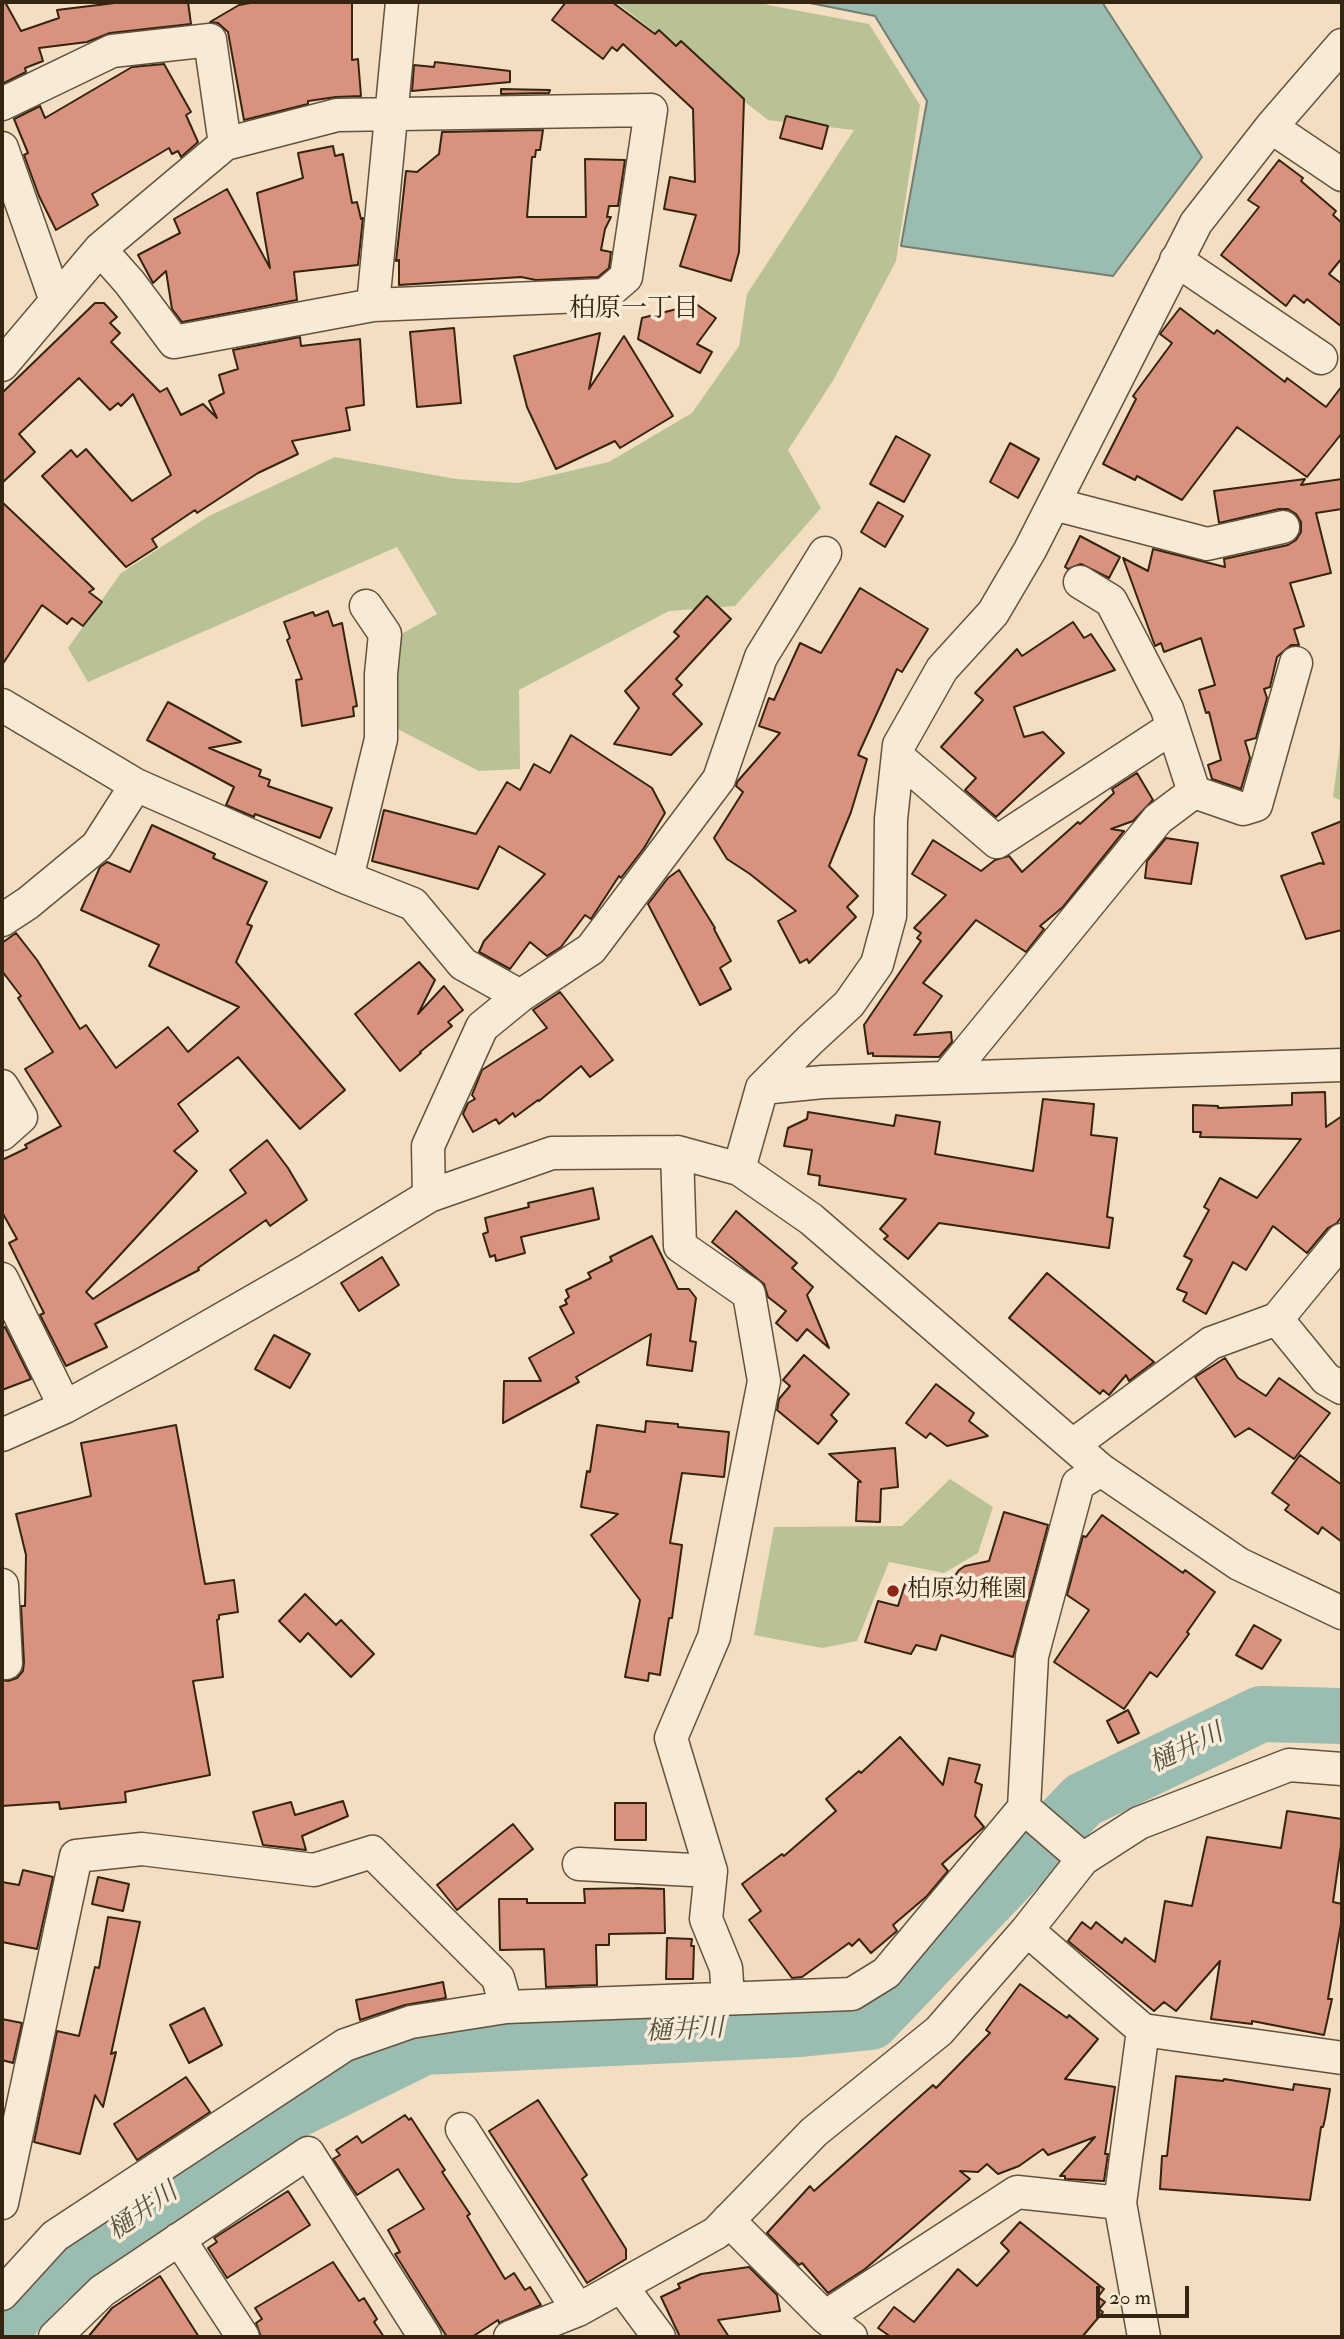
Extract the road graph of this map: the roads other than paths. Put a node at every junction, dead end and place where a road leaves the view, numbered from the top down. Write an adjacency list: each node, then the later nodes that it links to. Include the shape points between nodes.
1 (402, 2): 4 (street)
2 (1342, 45): 5 (street)
3 (2, 104): 6 (street, via 112,51 210,40)
4 (391, 115): 6 (street, via 337,115); 12 (street); 12 (street, via 652,110 626,277 605,295)
5 (1271, 127): 8 (street); 10 (street, via 1196,223)
6 (225, 144): 9 (street)
7 (2, 148): 11 (street)
8 (1342, 175)
9 (100, 248): 11 (street); 12 (street, via 174,342)
10 (1176, 260): 13 (street); 15 (street)
11 (56, 301): 14 (street)
12 (373, 305)
13 (1321, 358)
14 (2, 365)
15 (1054, 504): 16 (street, via 1207,544); 23 (street, via 993,613 942,668 899,746)
16 (1283, 527)
17 (825, 553): 28 (street, via 761,657 719,779 592,949)
18 (1080, 582): 22 (street, via 1111,601)
19 (366, 606): 26 (street, via 385,634 381,739)
20 (1296, 663): 25 (street, via 1256,805 1243,810)
21 (2, 705): 24 (street)
22 (1173, 727): 23 (street, via 997,842); 25 (street)
23 (898, 757): 32 (street, via 891,819 890,916 877,964 849,1004)
24 (136, 785): 26 (street); 27 (street, via 97,846)
25 (1194, 792): 30 (street, via 1158,819)
26 (346, 878): 28 (street, via 413,904 463,964)
27 (2, 920)
28 (520, 996): 36 (street, via 482,1027 460,1074 428,1146)
29 (1342, 1065): 30 (street)
30 (946, 1078): 32 (street)
31 (2, 1086): 33 (street, via 21,1117)
32 (762, 1088): 35 (street)
33 (2, 1134)
34 (677, 1152): 35 (street); 36 (street, via 552,1153); 52 (street, via 680,1245 749,1294 765,1381 714,1637 671,1738)
35 (739, 1169): 43 (street, via 811,1219)
36 (429, 1196): 41 (street)
37 (1340, 1247): 39 (street)
38 (2, 1279): 41 (street)
39 (1277, 1319): 40 (street, via 1326,1379); 43 (street, via 1211,1343)
40 (1342, 1388)
41 (65, 1407): 42 (street)
42 (2, 1435)
43 (1073, 1445): 44 (street)
44 (1101, 1469): 46 (street, via 1239,1564); 49 (street, via 1078,1484 1032,1656)
45 (2, 1585): 47 (street)
46 (1342, 1613)
47 (6, 1663)
48 (1342, 1769): 50 (street, via 1289,1765 1139,1823)
49 (1024, 1808): 50 (street); 54 (street, via 886,1973 852,1994)
50 (1083, 1859): 53 (street)
51 (579, 1864): 52 (street)
52 (710, 1871): 54 (street, via 706,1919 726,1968)
53 (1027, 1930): 56 (street); 61 (street, via 939,2031 814,2132)
54 (728, 1998): 55 (street)
55 (506, 2007): 59 (street, via 498,1978 372,1852 314,1870 142,1849 76,1856); 63 (street, via 411,2022 345,2045 55,2236)
56 (1143, 2030): 57 (street); 60 (street)
57 (1342, 2058)
58 (462, 2129): 65 (street)
59 (2, 2203)
60 (1120, 2203): 66 (street, via 1017,2192); 73 (street)
61 (728, 2220): 64 (street, via 716,2233); 66 (street)
62 (179, 2239): 67 (street, via 102,2291); 68 (street); 69 (street, via 308,2154)
63 (8, 2274)
64 (621, 2286): 65 (street); 71 (street)
65 (578, 2310): 70 (street)
66 (825, 2317): 72 (street)
67 (55, 2337)
68 (243, 2337)
69 (425, 2337)
70 (510, 2337)
71 (659, 2337)
72 (851, 2337)
73 (1144, 2337)

